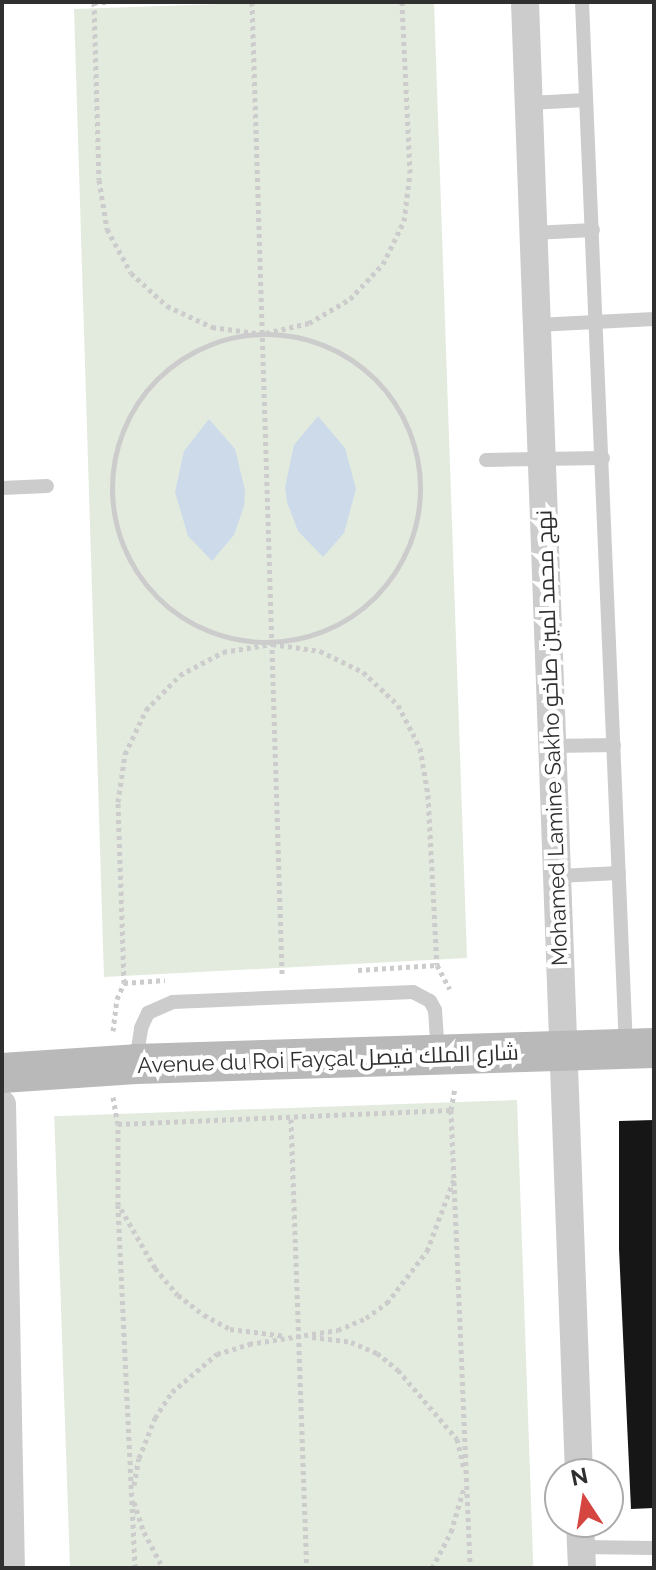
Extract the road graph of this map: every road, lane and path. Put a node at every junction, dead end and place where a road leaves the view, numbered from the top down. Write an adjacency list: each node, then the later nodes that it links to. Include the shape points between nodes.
1 (106, 2): 13 (path, via 94,2 99,180 107,229 131,273 167,306 212,327)
2 (252, 2): 13 (path)
3 (402, 2): 13 (path, via 410,173 404,221 383,264 350,299 309,323)
4 (525, 2): 7 (street, Mohamed Lamine Sakho نهج محمد لمين صاخو)
5 (582, 2): 6 (lane)
6 (586, 100): 7 (lane); 8 (lane)
7 (529, 103): 9 (street, Mohamed Lamine Sakho نهج محمد لمين صاخو)
8 (593, 230): 9 (lane); 11 (lane)
9 (533, 233): 12 (street, Mohamed Lamine Sakho نهج محمد لمين صاخو)
10 (654, 319): 11 (lane)
11 (596, 320): 12 (lane); 14 (lane)
12 (537, 325): 15 (street, Mohamed Lamine Sakho نهج محمد لمين صاخو)
13 (261, 334): 19 (path); 19 (path, via 310,340 355,361 390,395 402,416 413,438 421,486 415,533 394,576 361,610 319,633); 19 (path, via 214,343 171,366 138,401 117,445 111,493 120,541 144,583 179,616 223,637)
14 (603, 458): 15 (lane); 20 (lane)
15 (541, 459): 16 (lane); 21 (street, Mohamed Lamine Sakho نهج محمد لمين صاخو)
16 (486, 460)
17 (47, 486): 18 (lane)
18 (2, 488)
19 (272, 644): 24 (path, via 320,651 363,672 398,705 420,748 428,795); 25 (path); 26 (path, via 223,652 180,675 146,710 125,754 118,802)
20 (614, 745): 21 (lane); 22 (lane)
21 (553, 746): 23 (street, Mohamed Lamine Sakho نهج محمد لمين صاخو)
22 (619, 873): 23 (lane); 27 (lane)
23 (558, 876): 28 (street, Mohamed Lamine Sakho نهج محمد لمين صاخو)
24 (437, 965)
25 (282, 974)
26 (124, 983)
27 (640, 1048): 28 (street, Avenue du Roi Fayçal شارع الملك فيصل)
28 (565, 1051): 29 (street, Avenue du Roi Fayçal شارع الملك فيصل); 37 (street, Mohamed Lamine Sakho نهج محمد لمين صاخو)
29 (438, 1054): 30 (street, Avenue du Roi Fayçal شارع الملك فيصل); 30 (lane, via 430,1001 413,992 398,992 173,1002 148,1013)
30 (136, 1064): 31 (street, Avenue du Roi Fayçal شارع الملك فيصل)
31 (2, 1073)
32 (2, 1104): 42 (street)
33 (291, 1119): 34 (path, via 451,1110); 35 (path, via 118,1124); 36 (path)
34 (455, 1174): 36 (path, via 427,1251 387,1303 338,1330); 38 (path)
35 (118, 1205): 36 (path, via 155,1268 204,1315 230,1329); 39 (path)
36 (298, 1337): 38 (path, via 351,1342 398,1370 457,1439); 39 (path, via 217,1354 172,1392 139,1458); 45 (path)
37 (578, 1458)
38 (466, 1478): 46 (path, via 451,1532); 47 (path)
39 (132, 1495): 43 (path); 44 (path)
40 (581, 1546): 41 (lane)
41 (654, 1548)
42 (11, 1568)
43 (135, 1568)
44 (163, 1568)
45 (307, 1568)
46 (432, 1568)
47 (470, 1568)

